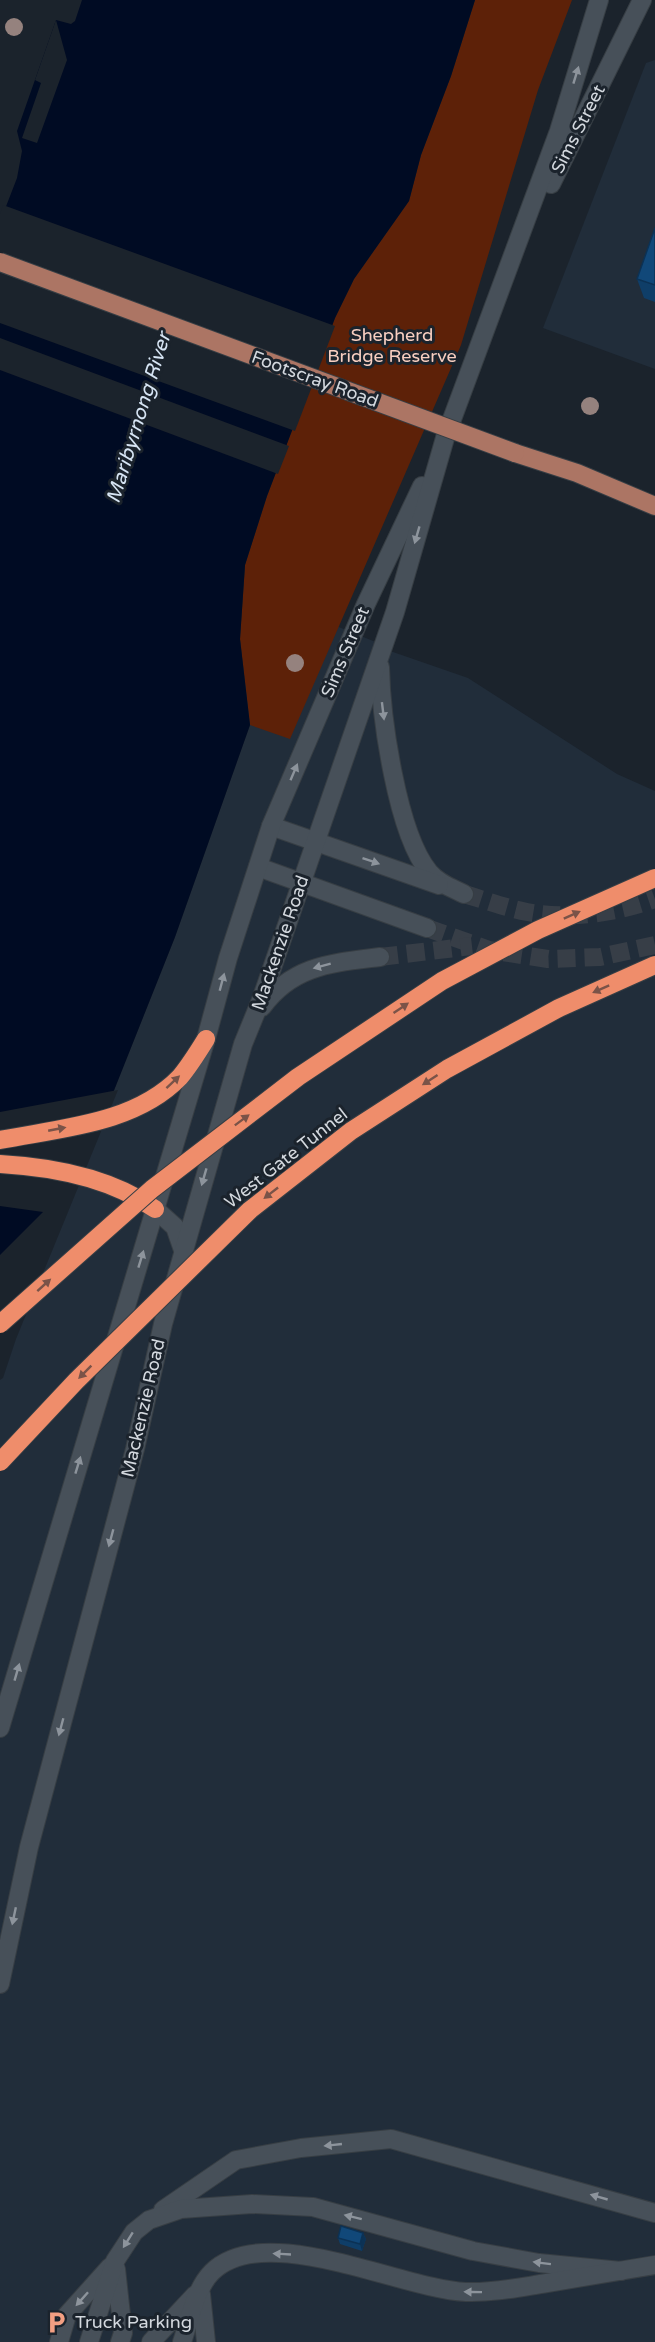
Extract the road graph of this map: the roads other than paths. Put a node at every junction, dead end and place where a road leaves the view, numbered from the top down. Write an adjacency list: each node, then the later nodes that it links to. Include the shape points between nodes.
1 (599, 0): 5 (street, Sims Street, one-way to 1, via 559,131)
2 (642, 0): 4 (street, Sims Street)
3 (650, 0): 4 (street)
4 (631, 24): 5 (street, Sims Street)
5 (513, 258): 7 (street, Sims Street)
6 (0, 262): 8 (main road, Footscray Road, bridge)
7 (445, 438): 11 (street, Sims Street, one-way to 11); 12 (street, Sims Street, one-way to 7, via 366,604)
8 (631, 494): 9 (main road, Footscray Road); 10 (main road, Footscray Road)
9 (655, 499)
10 (655, 506)
11 (380, 653): 13 (street, Sims Street); 13 (street, via 389,754 409,833 428,872 464,894)
12 (271, 826): 13 (street); 14 (street)
13 (316, 842): 16 (street, Mackenzie Road)
14 (258, 867): 16 (street); 21 (street, one-way to 14)
15 (655, 878): 26 (highway, one-way to 15, bridge, via 152,1189 298,1077 442,981 538,930)
16 (301, 883): 17 (street); 20 (street, Mackenzie Road)
17 (427, 928)
18 (380, 957): 20 (street, one-way to 20, via 321,965 293,977 273,992)
19 (655, 965): 27 (highway, West Gate Tunnel, one-way to 27, bridge, via 558,1008 447,1069 351,1131 250,1210 76,1381)
20 (252, 1021): 25 (street, Mackenzie Road, one-way to 25)
21 (206, 1039): 22 (highway, one-way to 21, via 128,1111 179,1078); 24 (street)
22 (0, 1140)
23 (0, 1164): 24 (highway, via 71,1174 103,1183 128,1192)
24 (155, 1209): 25 (street, via 174,1227); 28 (street, one-way to 24)
25 (183, 1250): 29 (street, Mackenzie Road, one-way to 29, via 135,1449 29,1847)
26 (0, 1324)
27 (0, 1462)
28 (0, 1728)
29 (0, 1984)
30 (655, 2213): 31 (street, one-way to 31, via 391,2139 301,2148 236,2160)
31 (149, 2220): 32 (street, one-way to 32, via 134,2232); 34 (street, one-way to 31, via 539,2263 473,2251 313,2207 212,2206)
32 (115, 2261): 36 (street, one-way to 36, via 67,2315); 37 (street); 38 (street, via 123,2333)
33 (655, 2265): 34 (street)
34 (621, 2271): 35 (street, one-way to 35, via 466,2292 408,2282 328,2259 278,2253 243,2255 225,2261)
35 (200, 2289): 39 (street); 40 (street); 41 (street)
36 (59, 2342)
37 (89, 2342)
38 (120, 2342)
39 (151, 2342)
40 (182, 2342)
41 (206, 2342)

